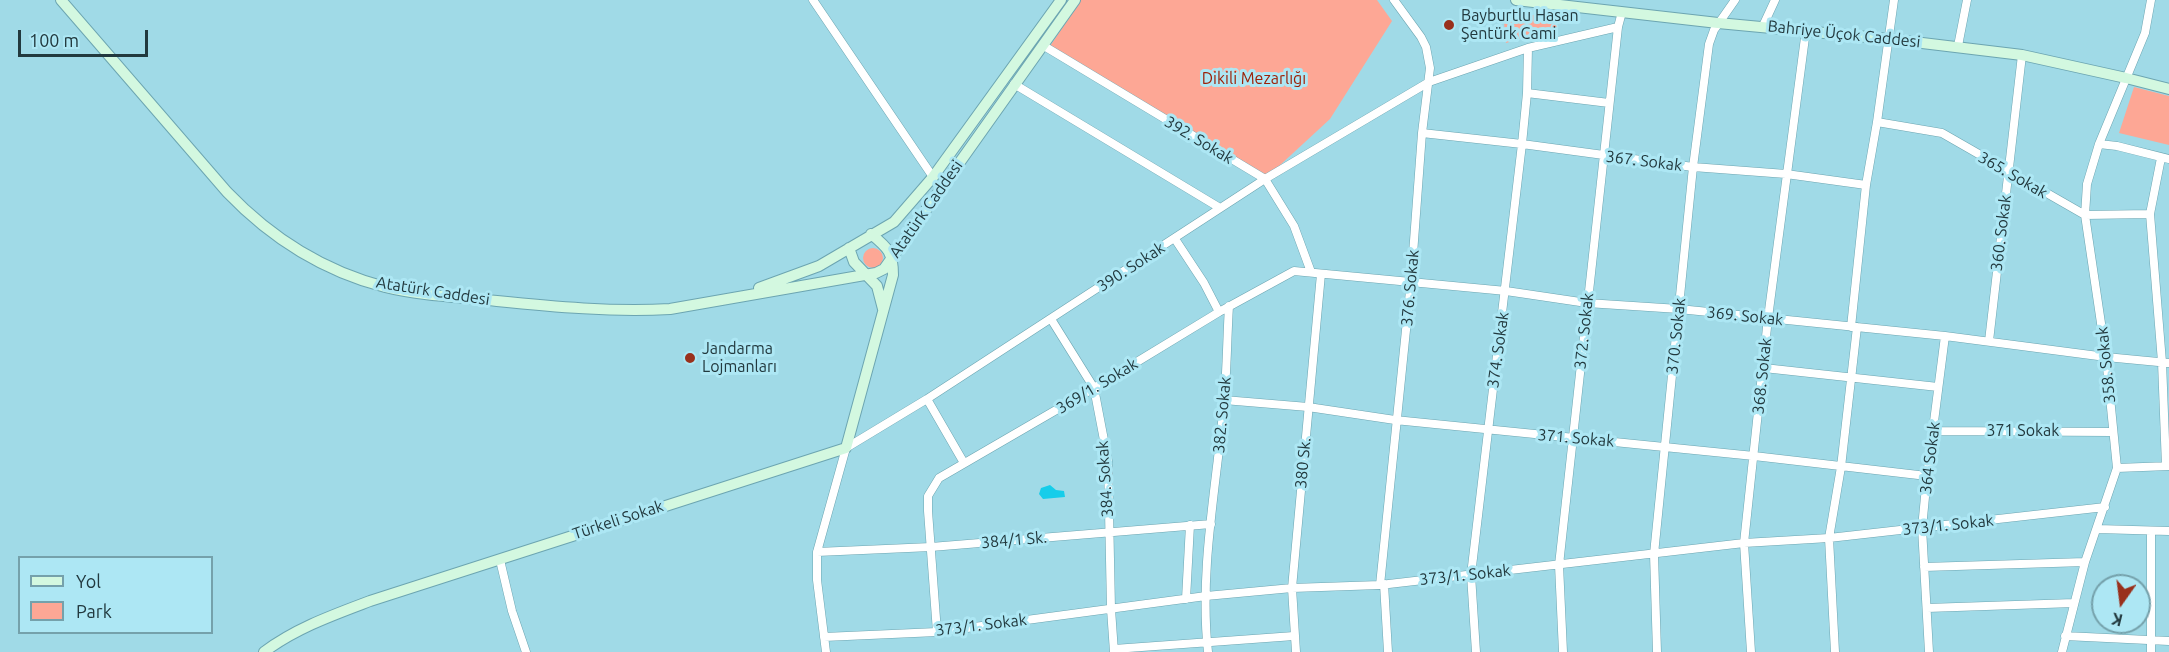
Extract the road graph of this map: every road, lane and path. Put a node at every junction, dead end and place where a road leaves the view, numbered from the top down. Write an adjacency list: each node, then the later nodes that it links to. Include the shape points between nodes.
1 (61, 0): 52 (main road, Atatürk Caddesi, via 232,198 271,232 323,265 386,287 527,304 636,311)
2 (813, 0): 37 (street)
3 (1061, 0): 37 (main road, Atatürk Caddesi)
4 (1075, 0): 18 (main road, Atatürk Caddesi)
5 (1394, 0): 23 (street, 376. Sokak, via 1426,47)
6 (1516, 0): 12 (main road, Bahriye Üçok Caddesi)
7 (1735, 0): 13 (street, 370. Sokak)
8 (1775, 0): 14 (street)
9 (1894, 0): 17 (street)
10 (1967, 0): 19 (street)
11 (2151, 0): 22 (street, 358. Sokak, via 2145,33)
12 (1622, 12): 13 (main road, Bahriye Üçok Caddesi); 15 (street, 372. Sokak)
13 (1718, 23): 14 (main road, Bahriye Üçok Caddesi); 34 (street, 370. Sokak, via 1709,44)
14 (1763, 26): 16 (main road, Bahriye Üçok Caddesi)
15 (1618, 27): 20 (street, 390. Sokak); 27 (street, 372. Sokak)
16 (1806, 30): 17 (main road, Bahriye Üçok Caddesi); 36 (street, 368. Sokak)
17 (1889, 39): 19 (main road, Bahriye Üçok Caddesi); 28 (street)
18 (1044, 46): 24 (main road, Atatürk Caddesi); 38 (street, 392. Sokak)
19 (1958, 46): 21 (main road, Bahriye Üçok Caddesi)
20 (1528, 48): 23 (street, 390. Sokak); 26 (street, 374. Sokak)
21 (2022, 55): 22 (main road, Bahriye Üçok Caddesi); 35 (street, 360. Sokak)
22 (2126, 78): 25 (main road, Bahriye Üçok Caddesi); 31 (street, 358. Sokak)
23 (1429, 82): 29 (street, 376. Sokak); 38 (street, 390. Sokak)
24 (1014, 84): 40 (street); 46 (main road, Atatürk Caddesi)
25 (2169, 89)
26 (1527, 93): 27 (street); 30 (street, 374. Sokak)
27 (1609, 103): 32 (street, 372. Sokak)
28 (1877, 122): 35 (street, 365. Sokak, via 1942,133); 39 (street)
29 (1422, 133): 30 (street, 367. Sokak); 50 (street, 376. Sokak)
30 (1522, 144): 32 (street, 367. Sokak); 51 (street, 374. Sokak)
31 (2099, 144): 33 (street); 42 (street, 358. Sokak, via 2087,184)
32 (1604, 156): 34 (street, 367. Sokak); 53 (street, 372. Sokak)
33 (2165, 158): 41 (street)
34 (1693, 167): 36 (street, 367. Sokak); 55 (street, 370. Sokak)
35 (2008, 173): 42 (street, 365. Sokak); 62 (street, 360. Sokak)
36 (1786, 174): 39 (street, 367. Sokak); 58 (street, 368. Sokak)
37 (933, 177): 43 (main road, Atatürk Caddesi, via 894,222)
38 (1265, 179): 40 (street, 390. Sokak); 47 (street, 392. Sokak, via 1294,226)
39 (1866, 185): 60 (street)
40 (1220, 207): 44 (street, 390. Sokak)
41 (2150, 214): 42 (street, 365. Sokak); 64 (street)
42 (2085, 215): 63 (street, 358. Sokak)
43 (871, 234): 45 (main road, Atatürk Caddesi); 46 (main road)
44 (1175, 239): 56 (street); 59 (street, 390. Sokak)
45 (849, 248): 49 (main road, via 854,262); 52 (main road, Atatürk Caddesi, via 819,266 753,291)
46 (893, 258): 49 (main road, Atatürk Caddesi, via 884,269); 57 (main road, via 893,275)
47 (1311, 272): 48 (street, 369/1. Sokak); 54 (street, 369/1. Sokak, via 1294,271)
48 (1321, 274): 50 (street, 369. Sokak); 71 (street, 380 Sk.)
49 (866, 275): 52 (main road, Atatürk Caddesi); 57 (main road, via 877,286)
50 (1411, 281): 51 (street, 369. Sokak); 72 (street, 376. Sokak)
51 (1506, 291): 53 (street, 369. Sokak); 73 (street, 374. Sokak)
52 (704, 303)
53 (1587, 303): 55 (street, 369. Sokak); 76 (street, 372. Sokak)
54 (1229, 306): 56 (street, 369/1. Sokak); 70 (street, 382. Sokak)
55 (1679, 309): 58 (street, 369. Sokak); 77 (street, 370. Sokak)
56 (1218, 312): 68 (street, 369/1. Sokak)
57 (883, 313): 78 (main road)
58 (1768, 318): 60 (street, 369. Sokak); 65 (street, 368. Sokak)
59 (1051, 319): 68 (street, 384. Sokak); 69 (street, 390. Sokak)
60 (1854, 327): 61 (street, 369. Sokak); 66 (street)
61 (1945, 336): 62 (street, 369. Sokak); 67 (street, 364 Sokak)
62 (1989, 341): 63 (street, 369. Sokak)
63 (2106, 357): 64 (street, 369. Sokak); 75 (street, 358. Sokak)
64 (2166, 363): 81 (street)
65 (1764, 368): 66 (street); 79 (street, 368. Sokak)
66 (1851, 378): 67 (street); 82 (street)
67 (1938, 387): 74 (street, 364 Sokak)
68 (1094, 388): 80 (street, 369/1. Sokak); 90 (street, 384. Sokak, via 1108,461)
69 (927, 399): 78 (street, 390. Sokak); 80 (street)
70 (1224, 400): 71 (street, 371. Sokak); 86 (street, 382. Sokak)
71 (1308, 407): 72 (street, 371. Sokak); 104 (street, 380 Sk.)
72 (1395, 420): 73 (street, 371. Sokak); 103 (street, 376. Sokak)
73 (1487, 430): 76 (street, 371. Sokak); 102 (street, 374. Sokak)
74 (1934, 431): 75 (street, 371 Sokak); 84 (street, 364 Sokak)
75 (2112, 432): 83 (street, 358. Sokak)
76 (1572, 437): 77 (street, 371. Sokak); 100 (street, 372. Sokak)
77 (1665, 447): 79 (street, 371. Sokak); 97 (street, 370. Sokak)
78 (846, 448): 96 (street); 98 (main road, Türkeli Sokak)
79 (1754, 456): 82 (street, 371. Sokak); 94 (street, 368. Sokak)
80 (964, 463): 95 (street, 369/1. Sokak, via 939,478 928,495)
81 (2168, 466): 83 (street)
82 (1841, 467): 84 (street, 371. Sokak); 93 (street)
83 (2117, 468): 85 (street, 358. Sokak)
84 (1927, 476): 88 (street, 364 Sokak)
85 (2105, 507): 88 (street, 373/1. Sokak); 89 (street, 358. Sokak)
86 (1211, 524): 87 (street, 384/1 Sk.); 105 (street, 382. Sokak)
87 (1190, 525): 90 (street, 384/1 Sk.); 106 (street)
88 (1922, 528): 93 (street, 373/1. Sokak); 101 (street, 364 Sokak)
89 (2097, 529): 91 (street); 99 (street, 358. Sokak)
90 (1109, 531): 95 (street, 384/1 Sk.); 109 (street, 384. Sokak)
91 (2151, 531): 92 (street); 115 (street)
92 (2169, 531)
93 (1829, 538): 94 (street, 373/1. Sokak); 128 (street)
94 (1744, 543): 97 (street, 373/1. Sokak); 127 (street, 368. Sokak)
95 (931, 547): 96 (street, 384/1 Sk.); 110 (street, 369/1. Sokak)
96 (817, 552): 113 (street)
97 (1654, 554): 100 (street, 373/1. Sokak); 126 (street, 370. Sokak)
98 (500, 560): 118 (main road, Türkeli Sokak, via 316,621); 119 (street)
99 (2085, 562): 101 (street); 107 (street, 358. Sokak)
100 (1559, 565): 102 (street, 373/1. Sokak); 125 (street, 372. Sokak)
101 (1924, 567): 108 (street, 364 Sokak)
102 (1471, 575): 103 (street, 373/1. Sokak); 124 (street, 374. Sokak)
103 (1382, 584): 104 (street, 373/1. Sokak); 123 (street, 376. Sokak)
104 (1292, 588): 105 (street, 373/1. Sokak); 111 (street, 380 Sk.)
105 (1206, 596): 106 (street, 373/1. Sokak); 114 (street, 382. Sokak)
106 (1185, 599): 109 (street, 373/1. Sokak)
107 (2074, 603): 108 (street); 112 (street, 358. Sokak)
108 (1927, 608): 129 (street, 364 Sokak)
109 (1111, 609): 110 (street, 373/1. Sokak); 117 (street, 384. Sokak)
110 (937, 632): 113 (street, 373/1. Sokak)
111 (1294, 636): 114 (street); 122 (street, 380 Sk.)
112 (2065, 636): 115 (street); 130 (street, 358. Sokak)
113 (824, 638): 120 (street)
114 (1207, 641): 117 (street); 121 (street, 382. Sokak)
115 (2151, 641): 116 (street); 131 (street)
116 (2169, 641)
117 (1114, 651)
118 (264, 652)
119 (526, 652)
120 (826, 652)
121 (1208, 652)
122 (1296, 652)
123 (1388, 652)
124 (1476, 652)
125 (1563, 652)
126 (1657, 652)
127 (1751, 652)
128 (1835, 652)
129 (1929, 652)
130 (2062, 652)
131 (2151, 652)

